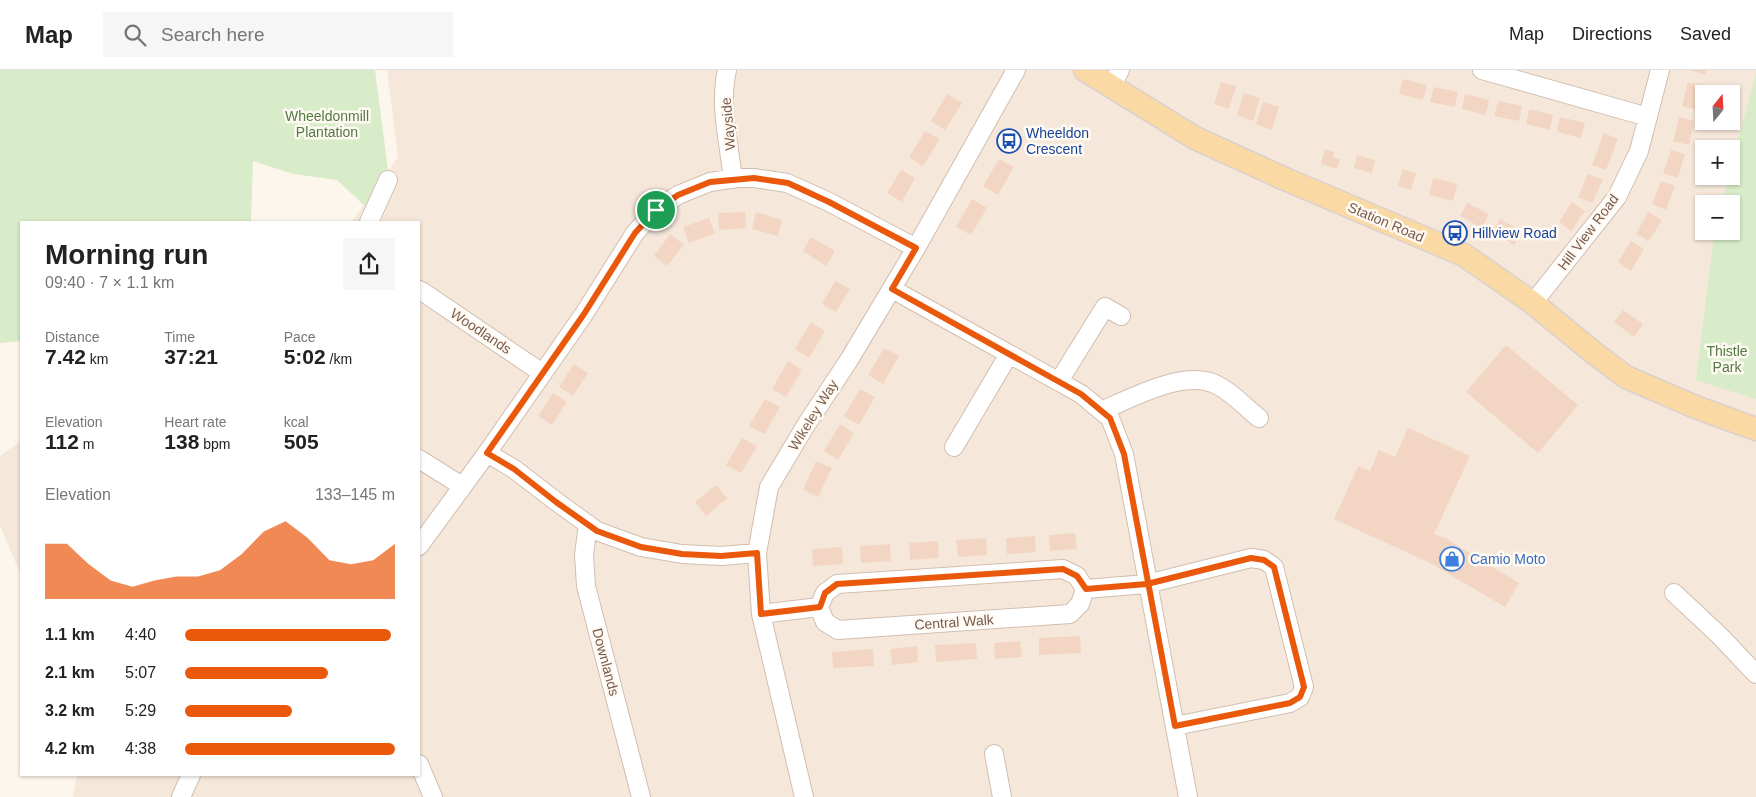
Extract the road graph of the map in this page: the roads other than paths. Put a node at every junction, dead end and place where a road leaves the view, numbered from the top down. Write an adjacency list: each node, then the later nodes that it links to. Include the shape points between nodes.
1 (727, 70): 8 (street, Wayside, via 724,82 726,123)
2 (1016, 70): 11 (street, Wikeley Way)
3 (1086, 70): 6 (main road, Station Road)
4 (1482, 70): 7 (street)
5 (1660, 70): 7 (street, Hill View Road)
6 (1115, 78): 14 (main road, Station Road, via 1195,138 1464,255)
7 (1648, 117): 14 (street, Hill View Road, via 1639,151 1617,197)
8 (733, 179): 11 (street, via 754,178 788,183); 17 (street, via 710,182 678,195 656,210 635,233)
9 (388, 180): 10 (street)
10 (369, 221)
11 (916, 248): 12 (street, Wikeley Way)
12 (892, 289): 16 (street); 28 (street, Wikeley Way, via 769,487)
13 (420, 290): 17 (street, Woodlands)
14 (1533, 303): 21 (main road, Station Road, via 1626,376)
15 (1121, 316): 18 (street, via 1105,307)
16 (1009, 354): 18 (street); 22 (street)
17 (542, 373): 23 (street)
18 (1059, 381): 19 (street)
19 (1101, 411): 20 (street, via 1176,381 1194,380 1218,385); 29 (street, via 1110,418 1124,454)
20 (1259, 418)
21 (1756, 430)
22 (954, 447)
23 (487, 453): 25 (street); 26 (street)
24 (420, 459): 25 (street)
25 (462, 486): 27 (street)
26 (588, 524): 28 (street, via 597,531 641,547 682,554 721,556); 41 (street, Downlands, via 584,555 586,586)
27 (420, 545)
28 (757, 553): 33 (street, Wikeley Way)
29 (1147, 584): 30 (street); 35 (street); 35 (street, via 1251,558 1264,560 1274,567 1304,687 1300,697 1290,703)
30 (1086, 589): 32 (street, via 1077,576 1063,569 837,584 825,593); 32 (street, Central Walk, via 1080,604 1070,614 838,630 826,622)
31 (1674, 593): 34 (street)
32 (820, 607): 33 (street)
33 (761, 614): 42 (street, Wikeley Way)
34 (1756, 674)
35 (1175, 726): 44 (street)
36 (994, 754): 43 (street)
37 (420, 766): 40 (street)
38 (191, 776): 39 (street)
39 (182, 797)
40 (433, 797)
41 (641, 797)
42 (804, 797)
43 (1002, 797)
44 (1188, 797)

